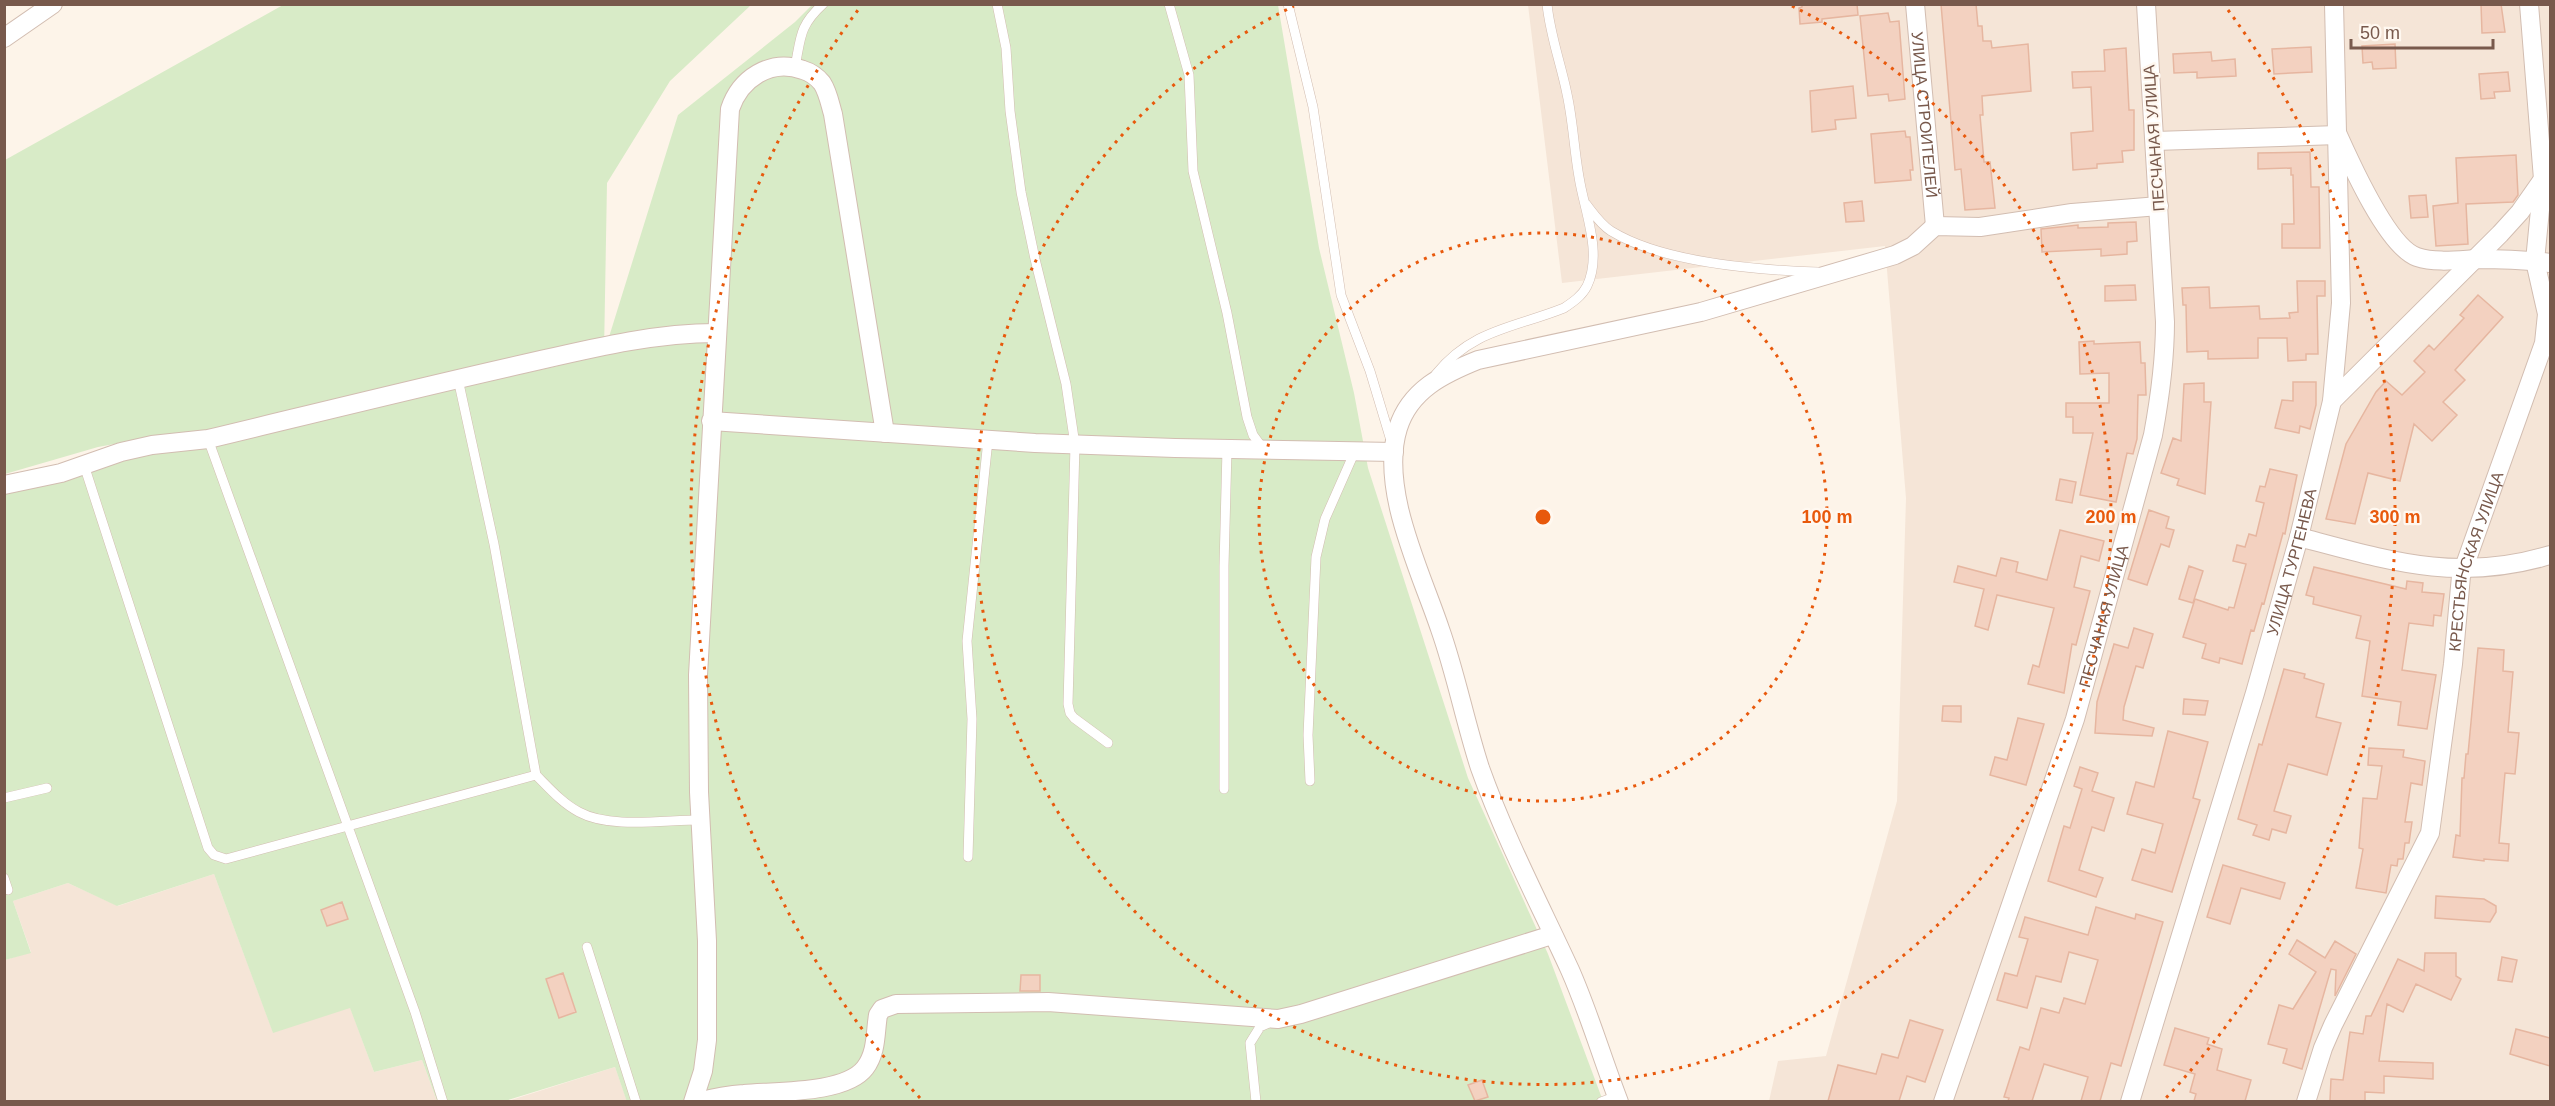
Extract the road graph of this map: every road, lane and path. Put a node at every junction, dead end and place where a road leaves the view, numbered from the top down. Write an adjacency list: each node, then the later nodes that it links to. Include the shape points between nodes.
1 (53, 4): 11 (street)
2 (823, 4): 12 (lane, via 803,27)
3 (997, 4): 30 (lane, via 1006,48 1021,192 1066,384)
4 (1168, 4): 32 (lane, via 1189,75 1193,171 1247,417)
5 (1288, 4): 34 (lane, via 1313,107 1341,296 1367,362)
6 (1547, 4): 16 (lane, via 1568,96)
7 (1915, 4): 18 (street, УЛИЦА СТРОИТЕЛЕЙ)
8 (2145, 4): 14 (street, ПЕСЧАНАЯ УЛИЦА)
9 (2334, 4): 13 (street, УЛИЦА ТУРГЕНЕВА)
10 (2529, 4): 15 (street, КРЕСТЬЯНСКАЯ УЛИЦА)
11 (4, 38)
12 (795, 67): 22 (street, via 760,71 735,95 730,109); 27 (street, via 810,72 822,83 833,114)
13 (2338, 135): 14 (street); 19 (street, via 2358,180 2406,252 2436,260); 25 (street, УЛИЦА ТУРГЕНЕВА, via 2341,303)
14 (2155, 141): 17 (street, ПЕСЧАНАЯ УЛИЦА)
15 (2547, 179): 19 (street); 20 (street, КРЕСТЬЯНСКАЯ УЛИЦА)
16 (1584, 202): 21 (lane, via 1609,229 1649,248 1719,263); 24 (lane, via 1592,260 1582,294 1564,308 1463,347)
17 (2159, 206): 18 (street, via 1980,226); 60 (street, ПЕСЧАНАЯ УЛИЦА, via 2165,357 2153,435 2072,730)
18 (1935, 226): 21 (street, via 1913,246 1895,255)
19 (2475, 260): 20 (street); 25 (street)
20 (2543, 262): 39 (street, КРЕСТЬЯНСКАЯ УЛИЦА, via 2547,314 2544,343)
21 (1833, 273): 24 (street, via 1701,312 1478,360)
22 (716, 333): 23 (street, via 651,337); 26 (street)
23 (458, 379): 28 (street); 41 (lane, via 494,544)
24 (1425, 387): 34 (street, via 1408,406)
25 (2332, 401): 37 (street, УЛИЦА ТУРГЕНЕВА)
26 (711, 421): 27 (street); 46 (street, via 698,675)
27 (885, 433): 29 (street)
28 (208, 439): 35 (street, via 152,445); 47 (lane)
29 (988, 440): 30 (street); 48 (lane, via 967,641 972,719)
30 (1076, 445): 31 (street); 40 (lane, via 1068,704 1074,718)
31 (1227, 449): 32 (street); 44 (lane)
32 (1264, 450): 33 (street)
33 (1355, 451): 34 (street); 42 (lane, via 1325,519 1316,557 1308,735)
34 (1394, 452): 51 (street, via 1398,501 1406,534 1450,661 1481,768)
35 (84, 465): 36 (street); 47 (lane, via 208,848 225,859)
36 (4, 485)
37 (2299, 537): 39 (street, via 2412,565); 61 (street, УЛИЦА ТУРГЕНЕВА)
38 (2550, 555): 39 (street, via 2511,565)
39 (2463, 570): 62 (street, КРЕСТЬЯНСКАЯ УЛИЦА, via 2430,833 2333,1025)
40 (1108, 743)
41 (536, 775): 46 (lane, via 559,797 594,818); 47 (lane)
42 (1310, 781)
43 (47, 788): 45 (lane)
44 (1224, 789)
45 (4, 798)
46 (700, 820): 58 (street, via 707,1040)
47 (348, 825): 56 (lane)
48 (968, 857)
49 (4, 878): 50 (lane)
50 (8, 890)
51 (1552, 935): 53 (street); 55 (street, via 1582,999)
52 (586, 947): 57 (lane)
53 (1278, 1019): 54 (street, via 1048,1002 896,1004 882,1009 878,1015 874,1048 862,1072 832,1085); 59 (lane, via 1260,1027 1250,1043)
54 (784, 1096): 58 (street, via 731,1095)
55 (1613, 1100)
56 (443, 1101)
57 (636, 1101)
58 (696, 1101)
59 (1256, 1101)
60 (1943, 1101)
61 (2130, 1101)
62 (2306, 1101)

